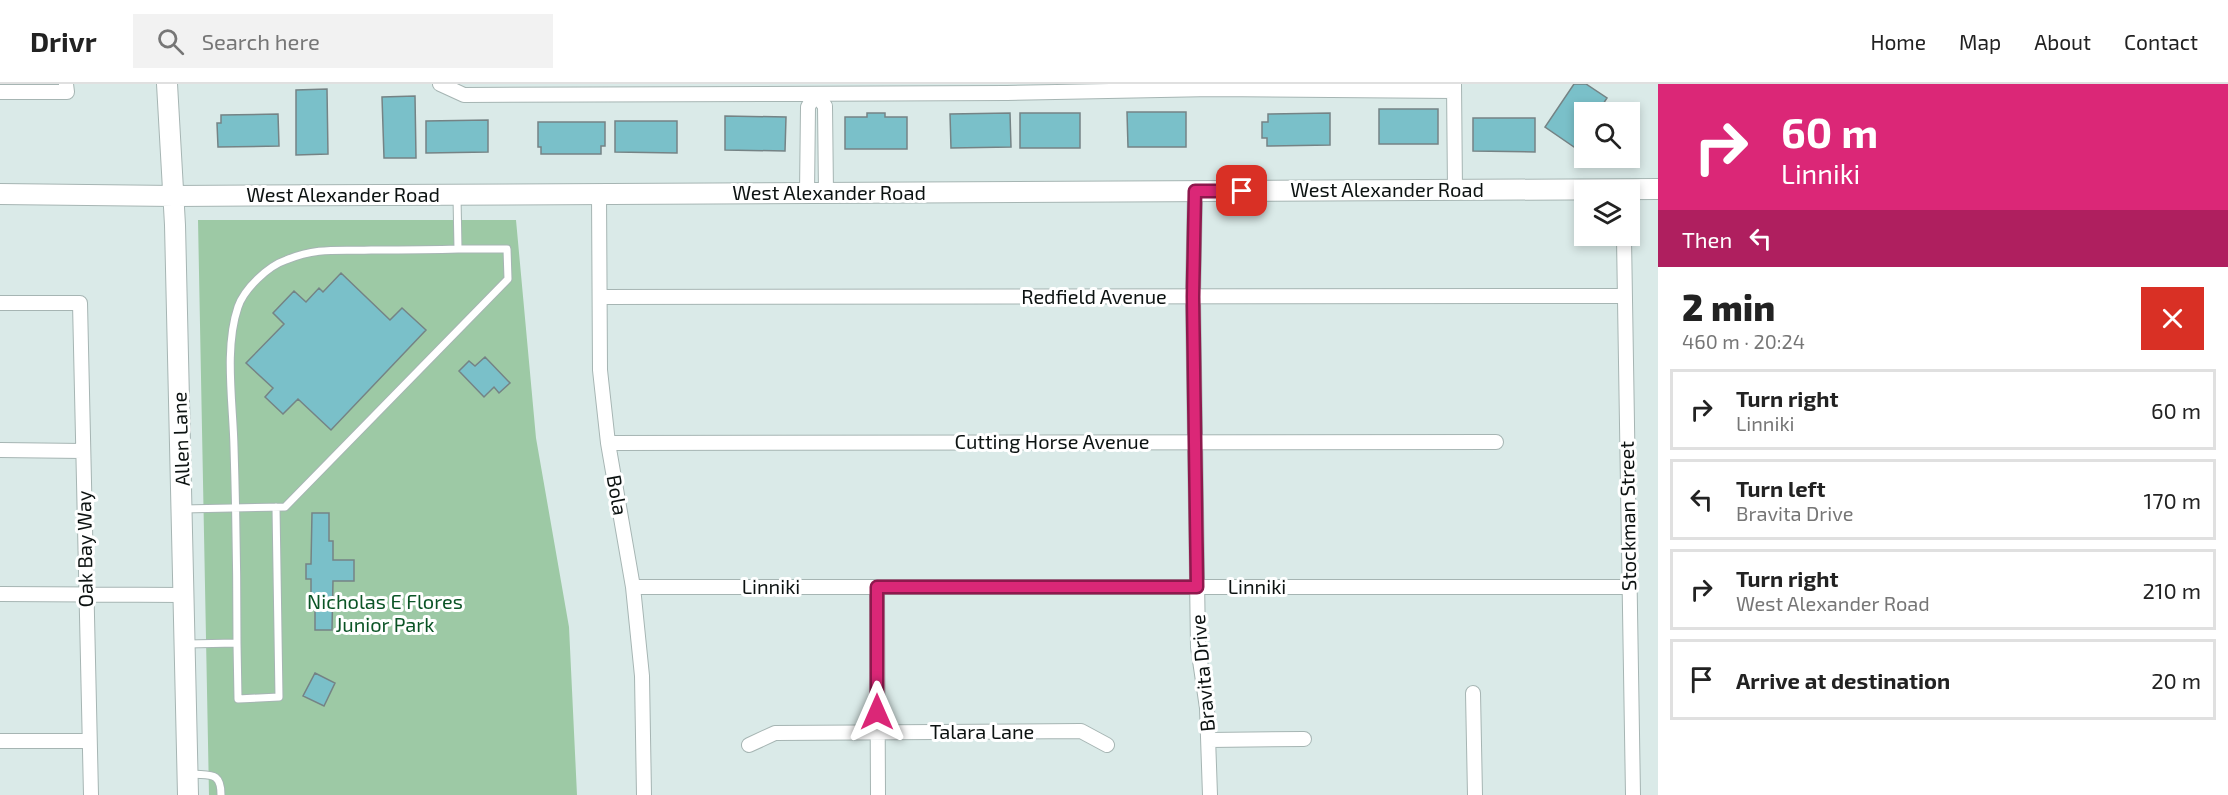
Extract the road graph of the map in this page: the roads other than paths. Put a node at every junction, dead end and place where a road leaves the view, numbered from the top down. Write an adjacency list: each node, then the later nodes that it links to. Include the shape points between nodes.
1 (167, 84): 21 (main road, Allen Lane)
2 (444, 85): 8 (street, via 464,95)
3 (1172, 87): 4 (street); 7 (street)
4 (1309, 87): 5 (street)
5 (1454, 87): 15 (street)
6 (67, 88): 10 (street)
7 (1007, 88): 11 (street)
8 (589, 89): 9 (street)
9 (675, 89): 11 (street)
10 (0, 92)
11 (815, 94): 12 (street, via 808,107); 13 (street, via 825,106)
12 (807, 142): 13 (lane); 17 (street)
13 (826, 142): 17 (street)
14 (1658, 189): 15 (main road, West Alexander Road)
15 (1455, 190): 16 (main road, West Alexander Road)
16 (1195, 191): 17 (main road, West Alexander Road); 26 (street, Bravita Drive)
17 (816, 193): 20 (main road, West Alexander Road)
18 (0, 194): 21 (main road, West Alexander Road)
19 (457, 194): 20 (main road, West Alexander Road); 21 (main road, West Alexander Road); 23 (lane)
20 (599, 194): 25 (street, Bola)
21 (174, 196): 35 (main road, Allen Lane)
22 (1624, 246): 24 (street, Stockman Street)
23 (458, 249): 33 (lane, via 507,249 508,279 285,507); 34 (lane, via 311,252 283,260 258,277 239,303 229,353)
24 (1625, 296): 26 (street, Redfield Avenue); 39 (street, Stockman Street)
25 (600, 297): 26 (street, Redfield Avenue); 30 (street, Bola, via 600,370)
26 (1193, 297): 28 (street, Bravita Drive)
27 (0, 303): 32 (street, Oak Bay Way, via 80,303)
28 (1195, 442): 29 (street, Cutting Horse Avenue); 30 (street, Cutting Horse Avenue); 38 (street, Bravita Drive)
29 (1496, 442)
30 (608, 443): 36 (street, Bola)
31 (0, 450): 32 (street)
32 (83, 450): 41 (street, Oak Bay Way)
33 (276, 507): 34 (lane); 43 (lane, via 279,697 238,699)
34 (236, 508): 35 (lane); 43 (lane)
35 (183, 509): 42 (main road, Allen Lane)
36 (633, 587): 37 (street, Linniki); 57 (street, Bola, via 642,676)
37 (877, 587): 38 (street, Linniki); 46 (street)
38 (1197, 587): 39 (street, Linniki); 48 (street, Bravita Drive, via 1198,647)
39 (1629, 587): 61 (street, Stockman Street)
40 (0, 594): 41 (street)
41 (86, 595): 42 (street); 50 (street, Oak Bay Way)
42 (184, 595): 44 (main road, Allen Lane)
43 (237, 643): 44 (lane)
44 (185, 644): 53 (main road, Allen Lane)
45 (1473, 693): 60 (street)
46 (877, 733): 51 (street, Talara Lane, via 775,733); 52 (street, Talara Lane, via 1081,731); 58 (street)
47 (1304, 739): 48 (street)
48 (1209, 740): 59 (street, Bravita Drive)
49 (0, 741): 50 (street)
50 (89, 741): 54 (street, Oak Bay Way)
51 (749, 745)
52 (1107, 746)
53 (188, 774): 55 (main road, Allen Lane); 56 (lane, via 219,779)
54 (91, 795)
55 (188, 795)
56 (221, 795)
57 (644, 795)
58 (878, 795)
59 (1210, 795)
60 (1476, 795)
61 (1632, 795)

